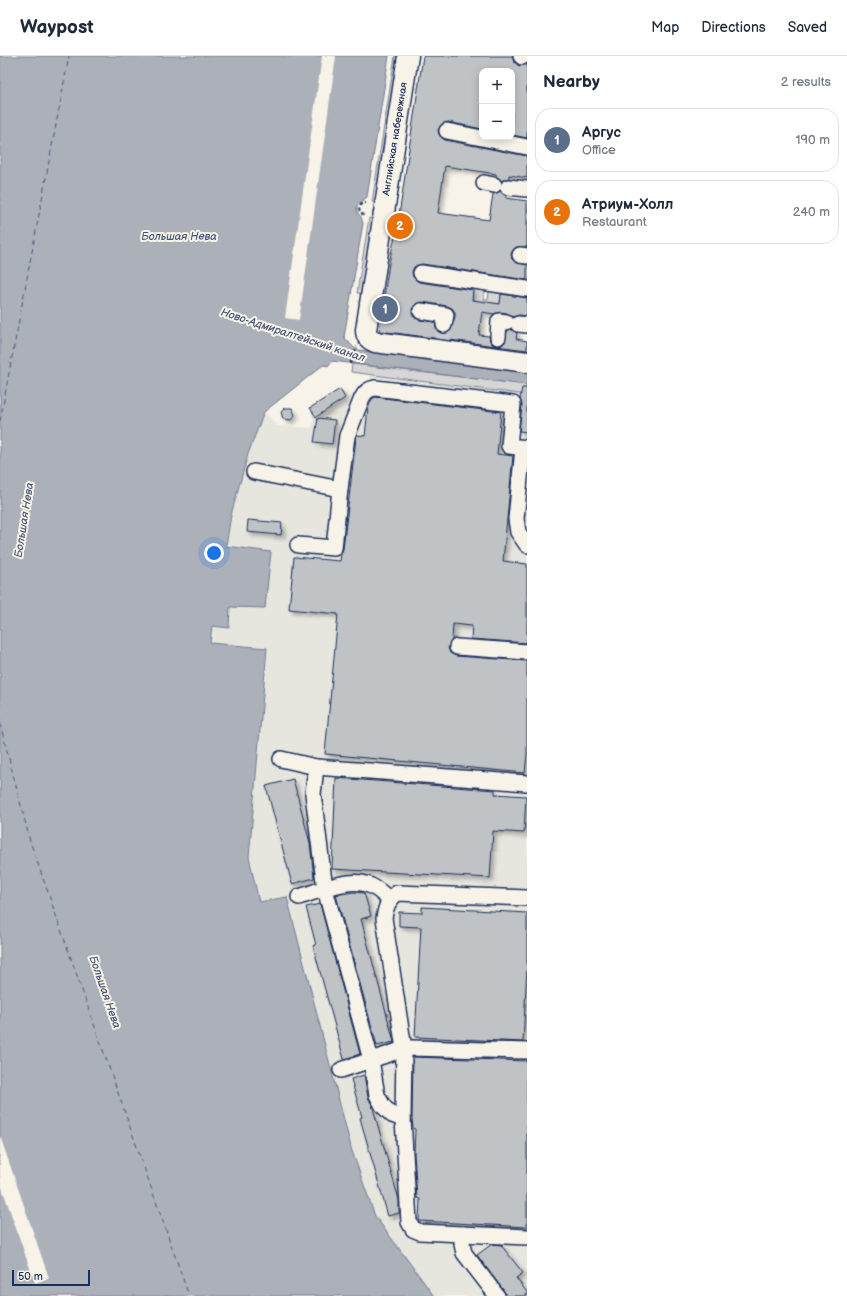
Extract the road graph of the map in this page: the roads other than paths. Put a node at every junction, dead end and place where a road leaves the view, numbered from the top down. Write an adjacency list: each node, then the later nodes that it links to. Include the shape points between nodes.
1 (408, 56): 11 (main road, Английская набережная, via 364,342)
2 (447, 131): 3 (lane)
3 (527, 147)
4 (495, 185): 5 (lane)
5 (527, 189)
6 (421, 273): 7 (lane)
7 (527, 290)
8 (421, 311): 10 (lane, via 446,315)
9 (517, 323): 11 (lane, via 499,321)
10 (444, 325)
11 (496, 348): 12 (main road)
12 (527, 362)
13 (525, 448): 15 (lane, via 508,446 513,404 370,389 362,398 347,436); 16 (lane)
14 (254, 472): 15 (lane)
15 (340, 489): 17 (lane, via 334,548)
16 (522, 496): 18 (lane, via 516,519 518,532)
17 (298, 545)
18 (527, 545)
19 (458, 647): 20 (lane)
20 (527, 652)
21 (281, 759): 22 (lane)
22 (316, 767): 23 (lane); 24 (lane, via 313,794)
23 (527, 783)
24 (325, 890): 25 (lane); 27 (lane, via 357,882 376,888); 30 (lane)
25 (299, 897)
26 (527, 898): 27 (lane, via 397,892)
27 (389, 899): 28 (lane, via 384,918)
28 (404, 1049): 29 (lane); 30 (lane); 32 (lane)
29 (527, 1051)
30 (371, 1060): 31 (lane); 32 (lane, via 377,1095 392,1115)
31 (341, 1070)
32 (403, 1120): 33 (lane, via 409,1222 413,1229 420,1232)
33 (463, 1234): 34 (lane); 35 (lane, via 464,1253)
34 (527, 1237)
35 (498, 1296)

